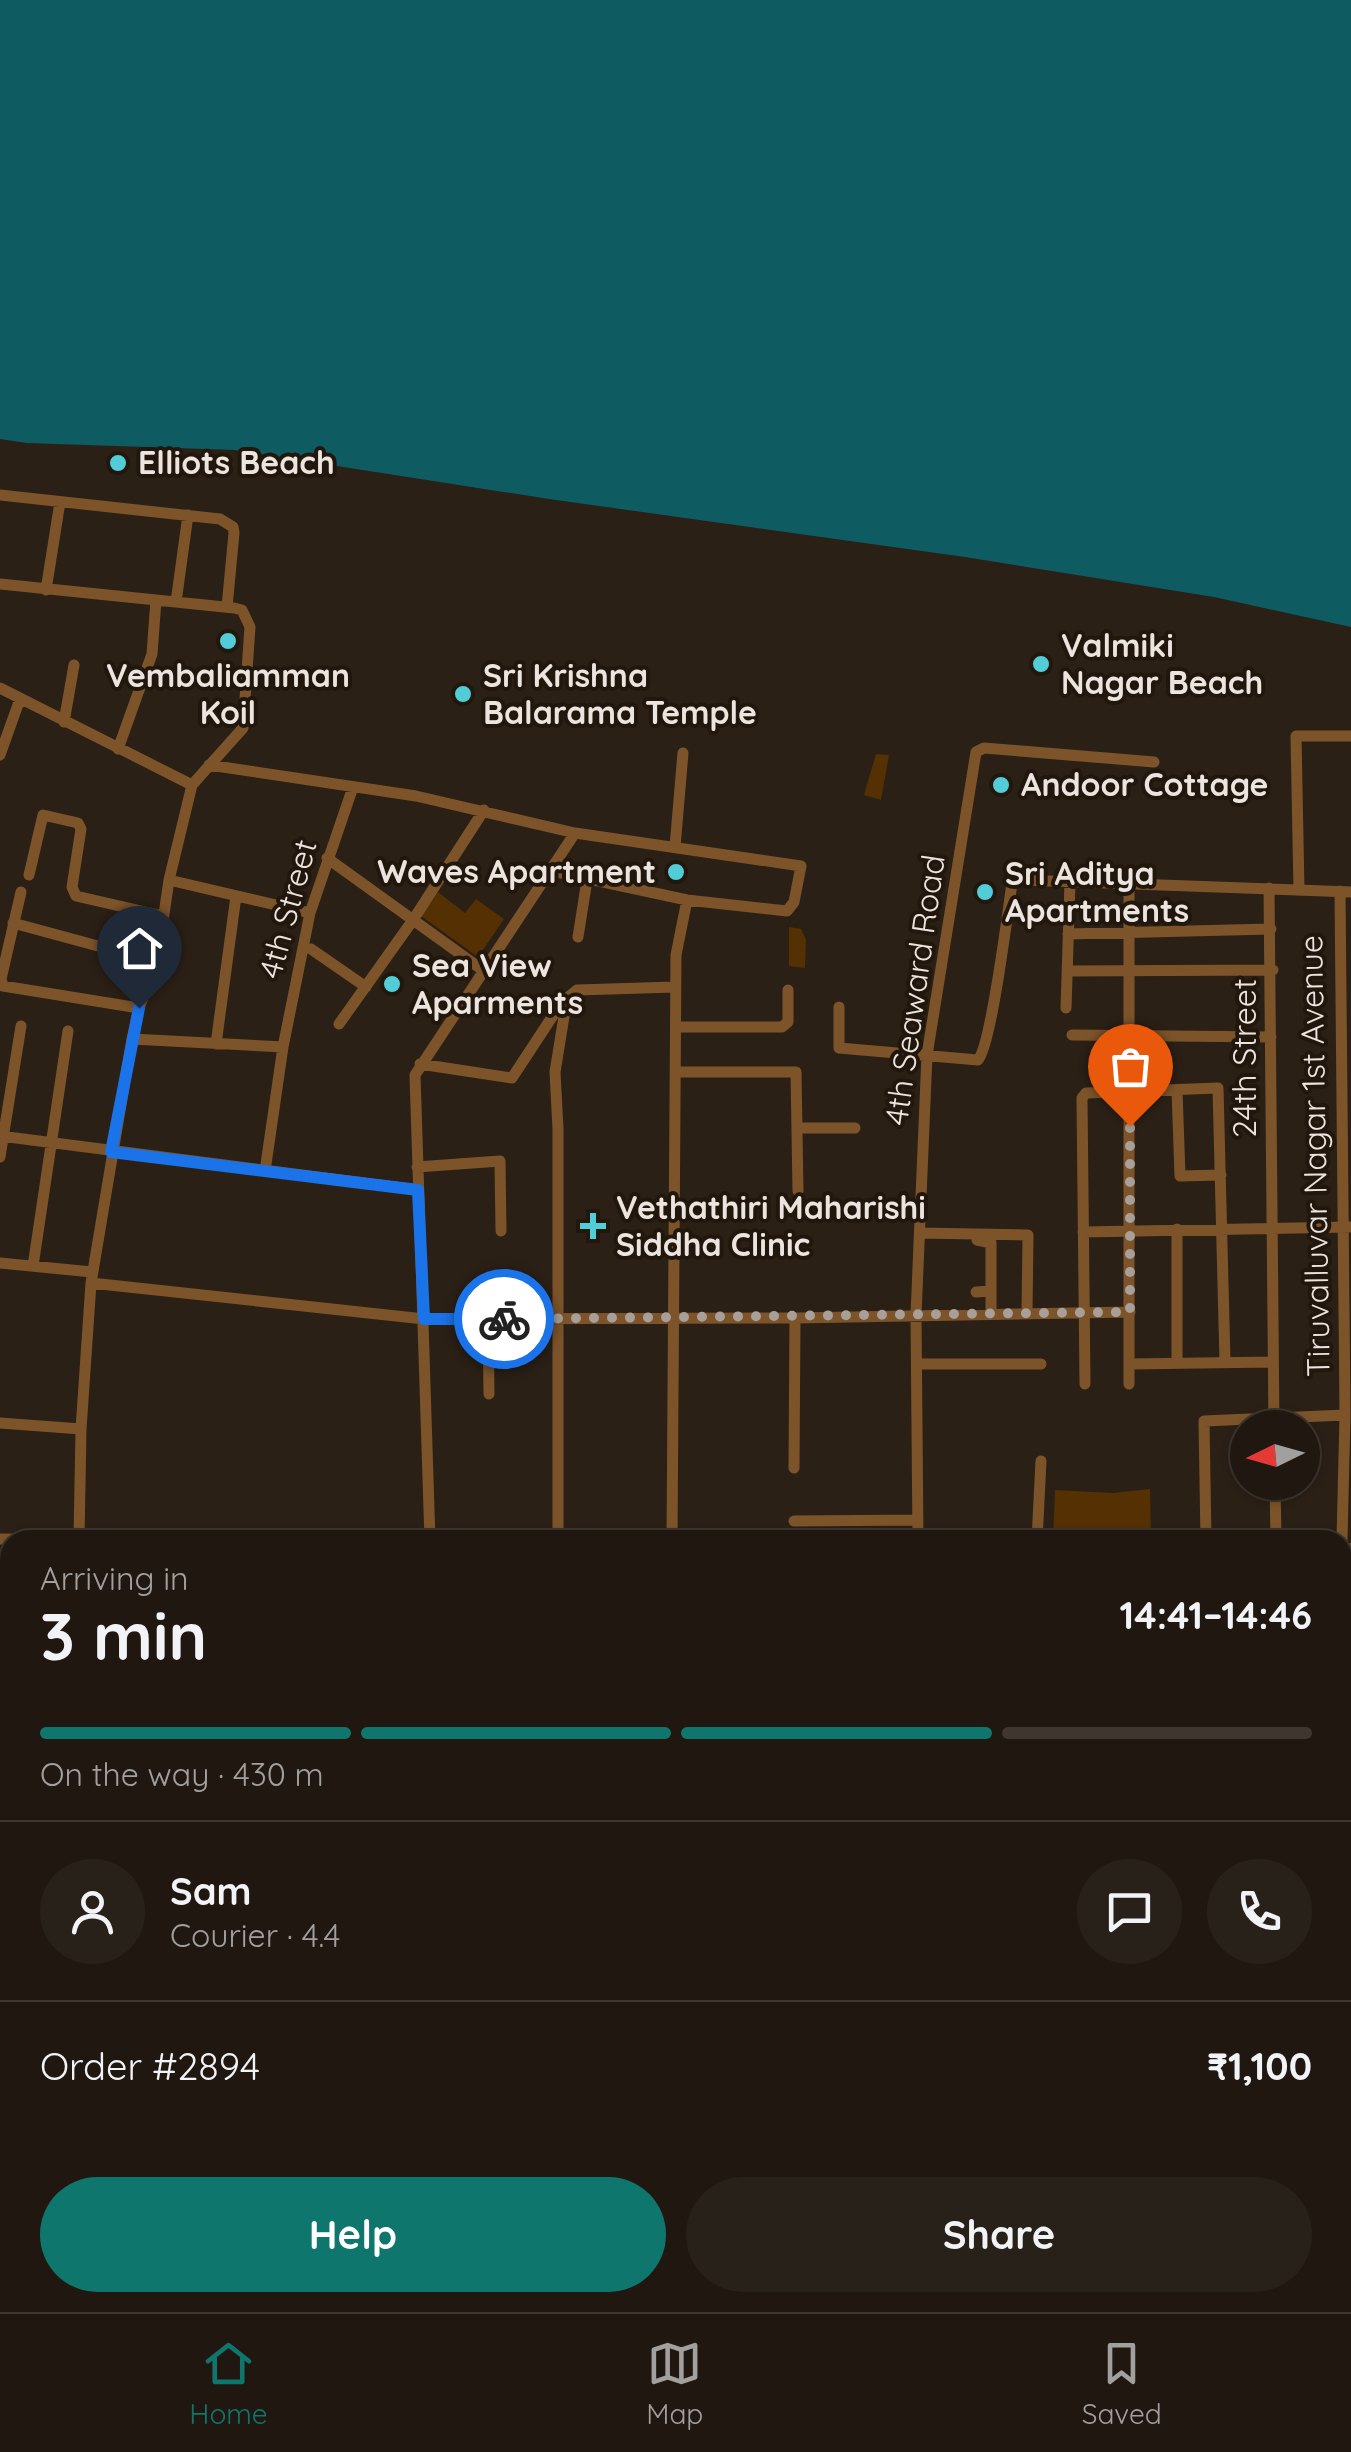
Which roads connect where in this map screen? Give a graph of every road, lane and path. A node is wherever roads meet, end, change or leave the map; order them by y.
1 (0, 495) edge
2 (60, 502) junction
3 (188, 516) junction
4 (0, 584) edge
5 (46, 590) junction
6 (156, 600) junction
7 (176, 602) junction
8 (227, 607) junction
9 (74, 665) dead end
10 (0, 688) edge
11 (20, 698) junction
12 (64, 722) junction
13 (1351, 736) edge
14 (118, 749) junction
15 (683, 753) dead end
16 (0, 755) edge
17 (1154, 762) dead end
18 (208, 765) junction
19 (192, 785) junction
20 (353, 787) junction
21 (484, 810) junction
22 (575, 833) junction
23 (674, 847) junction
24 (327, 858) junction
25 (552, 871) junction
26 (28, 876) dead end
27 (169, 880) junction
28 (587, 880) junction
29 (1070, 882) junction
30 (1129, 886) junction
31 (1270, 888) junction
32 (1299, 890) junction
33 (20, 892) dead end
34 (1346, 892) edge
35 (236, 896) junction
36 (687, 900) junction
37 (310, 912) junction
38 (162, 916) junction
39 (413, 920) junction
40 (13, 923) junction
41 (1271, 930) junction
42 (1129, 933) junction
43 (1068, 934) junction
44 (578, 937) dead end
45 (311, 949) dead end
46 (1346, 956) edge
47 (156, 962) junction
48 (1273, 970) junction
49 (484, 971) junction
50 (1067, 971) junction
51 (1130, 971) junction
52 (366, 987) junction
53 (676, 988) junction
54 (788, 990) dead end
55 (840, 1007) dead end
56 (139, 1008) junction
57 (1066, 1008) dead end
58 (556, 1012) dead end
59 (340, 1024) dead end
60 (21, 1026) dead end
61 (677, 1027) junction
62 (68, 1030) dead end
63 (1072, 1036) dead end
64 (1130, 1036) junction
65 (1271, 1036) junction
66 (132, 1039) junction
67 (216, 1044) junction
68 (283, 1047) junction
69 (927, 1055) junction
70 (1347, 1063) edge
71 (420, 1064) junction
72 (677, 1072) junction
73 (1177, 1090) junction
74 (1130, 1092) junction
75 (798, 1128) junction
76 (855, 1128) dead end
77 (2, 1136) edge
78 (52, 1143) junction
79 (111, 1152) junction
80 (0, 1157) edge
81 (417, 1167) junction
82 (265, 1171) junction
83 (1221, 1175) junction
84 (418, 1190) junction
85 (798, 1191) dead end
86 (1348, 1227) edge
87 (1221, 1228) junction
88 (1274, 1228) junction
89 (1178, 1229) junction
90 (1130, 1231) junction
91 (501, 1232) dead end
92 (1084, 1232) junction
93 (920, 1236) junction
94 (0, 1263) edge
95 (33, 1266) junction
96 (92, 1278) junction
97 (976, 1292) dead end
98 (991, 1292) junction
99 (1084, 1312) junction
100 (1130, 1312) junction
101 (1027, 1313) junction
102 (991, 1314) junction
103 (916, 1316) junction
104 (674, 1318) junction
105 (795, 1318) junction
106 (424, 1319) junction
107 (488, 1319) junction
108 (557, 1319) junction
109 (1225, 1362) junction
110 (1273, 1362) junction
111 (1177, 1363) junction
112 (918, 1364) junction
113 (1042, 1364) dead end
114 (1130, 1364) junction
115 (1086, 1384) dead end
116 (1129, 1384) dead end
117 (489, 1394) dead end
118 (1274, 1410) edge
119 (1345, 1415) junction
120 (1320, 1418) edge
121 (1230, 1422) edge
122 (0, 1424) edge
123 (82, 1429) junction
124 (1041, 1460) dead end
125 (794, 1468) dead end
126 (1275, 1500) edge
127 (918, 1520) junction
128 (794, 1521) dead end
129 (79, 1530) edge
130 (430, 1530) edge
131 (558, 1530) edge
132 (672, 1530) edge
133 (918, 1530) edge
134 (1038, 1530) edge
135 (1206, 1530) edge
136 (1276, 1530) edge
137 (1342, 1530) edge

1 - 2 street
2 - 3 street
2 - 5 street
3 - 7 street
3 - 8 street
4 - 5 street
5 - 6 street
6 - 7 street
6 - 14 street
7 - 8 street
8 - 18 street
9 - 12 street
10 - 11 street
11 - 12 street
11 - 16 street
12 - 14 street
13 - 32 street
14 - 19 street
15 - 23 street
17 - 69 street, 4th Seaward Road
18 - 19 street
18 - 20 street
19 - 27 street
20 - 21 street
20 - 24 street, 4th Street
21 - 22 street
21 - 39 street
22 - 23 street
22 - 25 street
23 - 36 street
24 - 37 street, 4th Street
24 - 39 street
25 - 28 street
25 - 49 street
26 - 38 street
27 - 35 street
27 - 38 street
28 - 36 street
28 - 44 street
29 - 30 street
29 - 43 street
29 - 69 street
30 - 31 street
30 - 42 street
31 - 32 street
31 - 41 street, 24th Street
32 - 34 street
33 - 40 street
34 - 46 street, Tiruvalluvar Nagar 1st Avenue
35 - 37 street
35 - 67 street
36 - 53 street
37 - 68 street, 4th Street
38 - 47 street
39 - 49 street
39 - 52 street
40 - 47 street
40 - 56 street
41 - 42 street
41 - 48 street, 24th Street
42 - 43 street
42 - 51 street
43 - 50 street
45 - 52 street
46 - 70 street, Tiruvalluvar Nagar 1st Avenue
47 - 56 street
48 - 51 street
48 - 65 street, 24th Street
49 - 71 street
50 - 51 street
50 - 57 street
51 - 64 street
52 - 59 street
53 - 61 street
53 - 108 street
54 - 61 street
55 - 69 street
56 - 66 street
58 - 71 street
60 - 77 street
61 - 72 street
62 - 78 street
63 - 64 street
64 - 65 street
64 - 74 street
65 - 88 street, 24th Street
66 - 67 street
66 - 79 street
67 - 68 street
68 - 82 street, 4th Street
69 - 93 street, 4th Seaward Road
70 - 86 street, Tiruvalluvar Nagar 1st Avenue
71 - 81 street
72 - 75 street
72 - 104 street
73 - 74 street
73 - 83 street
73 - 83 street
74 - 90 street
74 - 92 street
75 - 76 street
75 - 85 street
77 - 78 street
77 - 80 street
78 - 79 street
78 - 95 street
79 - 82 street
79 - 96 street
81 - 84 street
81 - 91 street
82 - 84 street
83 - 87 street
84 - 106 street
86 - 88 street
86 - 119 street, Tiruvalluvar Nagar 1st Avenue
87 - 88 street
87 - 89 street
87 - 109 street
88 - 110 street, 24th Street
89 - 90 street
89 - 111 street
90 - 92 street
90 - 100 street
92 - 99 street
93 - 98 street
93 - 101 street
93 - 103 street, 4th Seaward Road
94 - 95 street
95 - 96 street
96 - 106 street
96 - 123 street
97 - 98 street
98 - 102 street
99 - 100 street
99 - 101 street
99 - 115 street
100 - 114 street
101 - 102 street
102 - 103 street
103 - 105 street
103 - 112 street, 4th Seaward Road
104 - 105 street
104 - 108 street
104 - 132 street
105 - 125 street
106 - 107 street
106 - 130 street
107 - 108 street
107 - 117 street
108 - 131 street
109 - 110 street
109 - 111 street
110 - 118 street, 24th Street
111 - 114 street
112 - 113 street
112 - 127 street, 4th Seaward Road
114 - 116 street
119 - 120 street
119 - 137 street, Tiruvalluvar Nagar 1st Avenue
121 - 135 street
122 - 123 street
123 - 129 street
124 - 134 street
126 - 136 street
127 - 128 street
127 - 133 street, 4th Seaward Road

